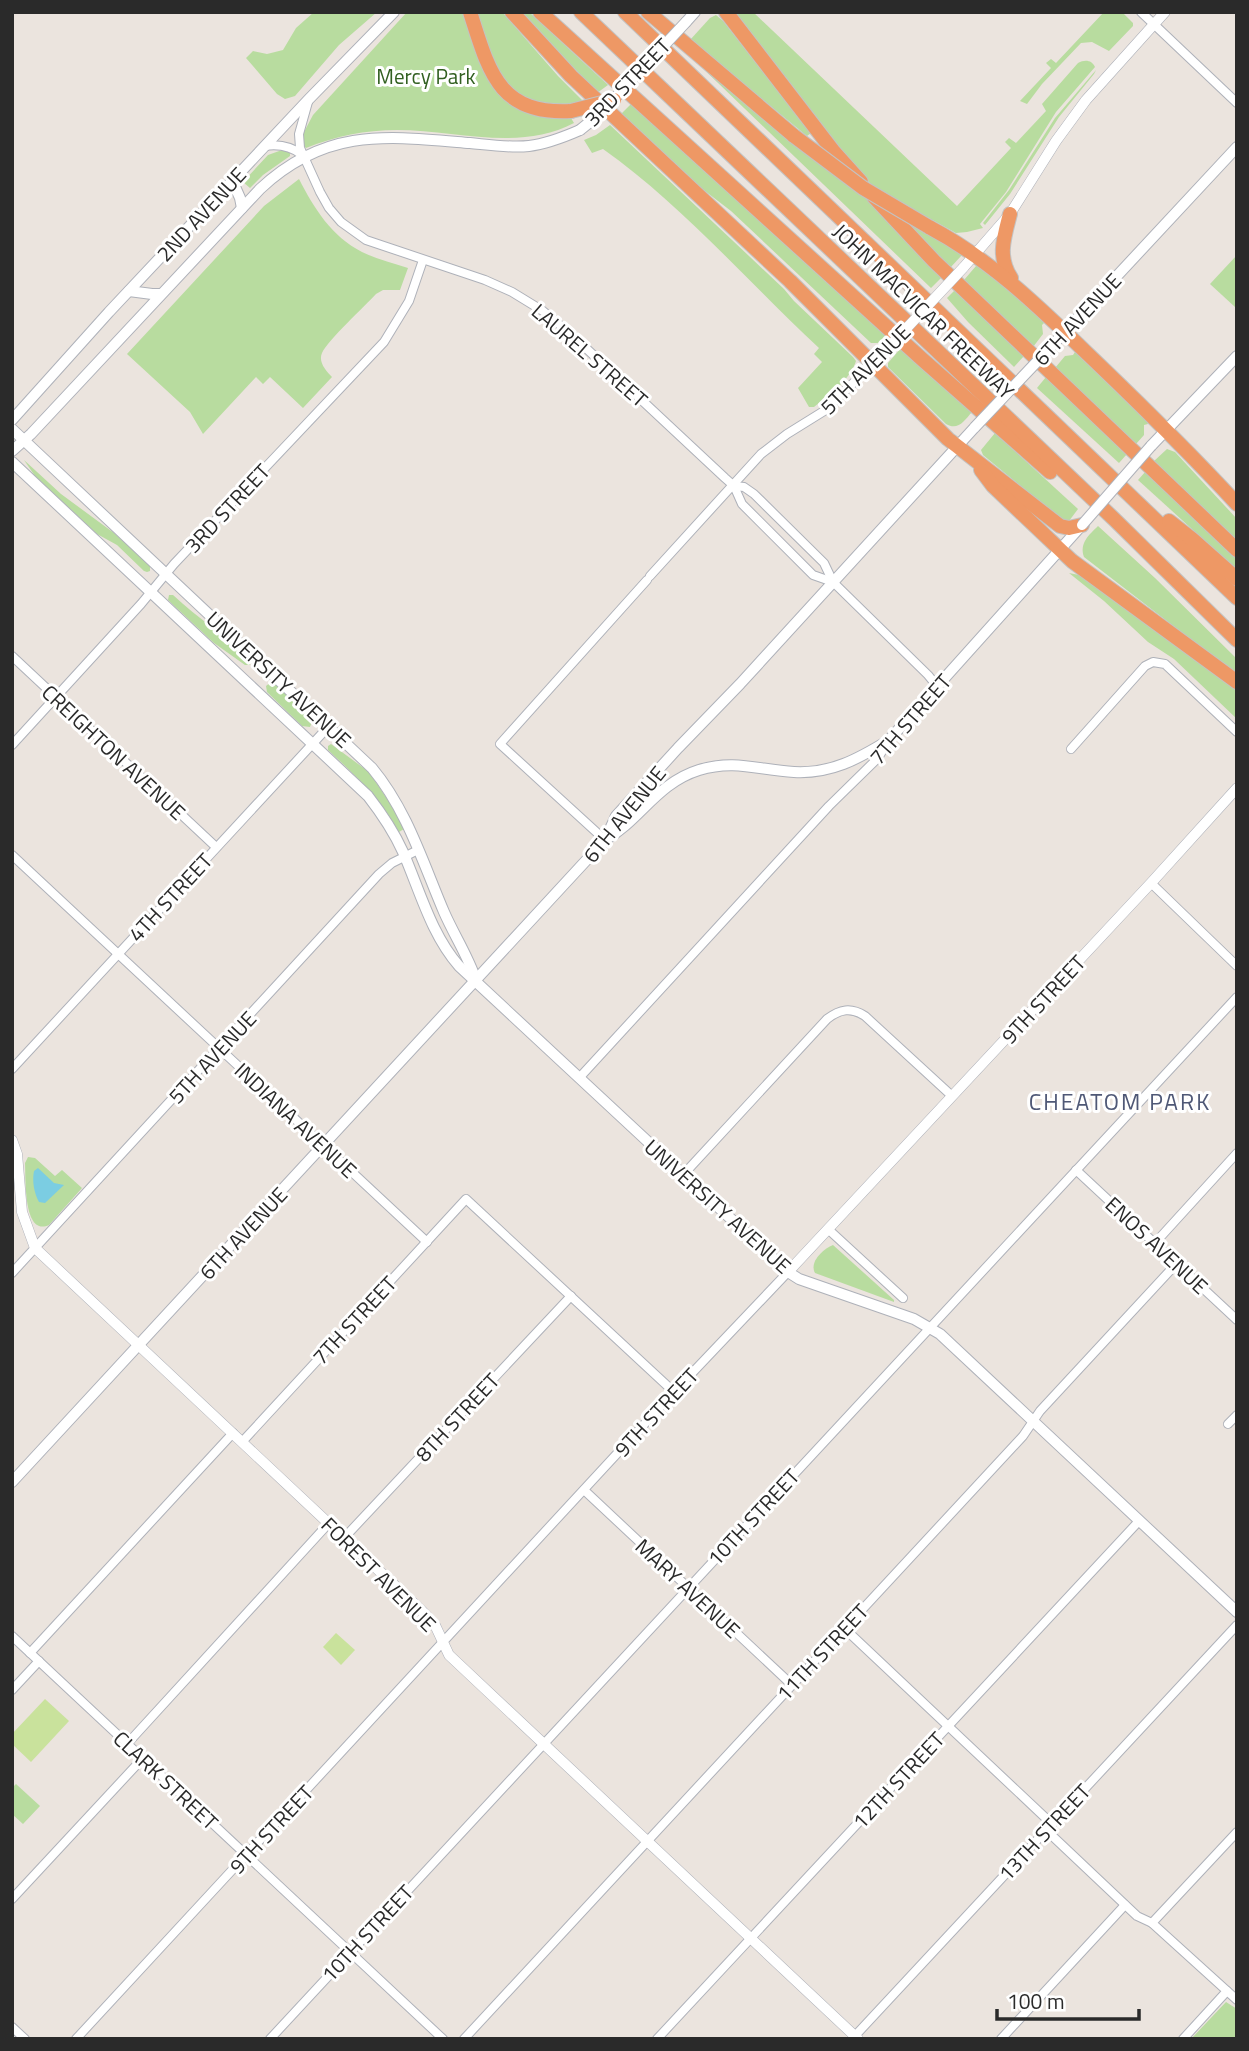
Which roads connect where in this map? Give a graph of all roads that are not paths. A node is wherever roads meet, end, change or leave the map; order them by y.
1 (394, 12) edge
2 (470, 12) edge
3 (512, 12) edge
4 (540, 12) edge
5 (581, 12) edge
6 (625, 12) edge
7 (648, 12) edge
8 (695, 12) edge
9 (726, 12) edge
10 (1141, 12) edge
11 (1166, 12) edge
12 (1154, 25) junction
13 (309, 99) junction
14 (614, 100) junction
15 (1237, 103) edge
16 (265, 146) junction
17 (1237, 147) edge
18 (304, 157) junction
19 (232, 180) junction
20 (242, 208) junction
21 (1010, 214) junction
22 (976, 254) junction
23 (423, 260) junction
24 (1016, 285) junction
25 (129, 290) junction
26 (161, 293) junction
27 (1065, 332) junction
28 (1237, 356) edge
29 (873, 364) junction
30 (12, 420) edge
31 (12, 429) edge
32 (1167, 431) junction
33 (24, 440) junction
34 (958, 446) junction
35 (12, 451) edge
36 (972, 457) junction
37 (12, 462) edge
38 (734, 486) junction
39 (1137, 500) junction
40 (1237, 504) edge
41 (1082, 525) junction
42 (1059, 550) junction
43 (1237, 550) edge
44 (1166, 570) junction
45 (165, 573) junction
46 (1237, 579) edge
47 (833, 582) junction
48 (151, 592) junction
49 (1237, 598) edge
50 (1237, 640) edge
51 (12, 656) edge
52 (1237, 682) edge
53 (937, 686) junction
54 (56, 697) junction
55 (329, 726) junction
56 (1237, 732) edge
57 (888, 740) junction
58 (313, 742) junction
59 (12, 745) edge
60 (1071, 749) dead end
61 (1237, 788) edge
62 (605, 840) junction
63 (216, 847) junction
64 (418, 850) junction
65 (12, 855) edge
66 (405, 856) junction
67 (1151, 883) junction
68 (118, 954) junction
69 (1237, 966) edge
70 (476, 980) junction
71 (1237, 997) edge
72 (219, 1048) junction
73 (12, 1069) edge
74 (580, 1077) junction
75 (952, 1096) junction
76 (12, 1140) edge
77 (324, 1145) junction
78 (1237, 1153) edge
79 (1076, 1170) junction
80 (683, 1175) junction
81 (829, 1230) junction
82 (427, 1242) junction
83 (1155, 1243) junction
84 (35, 1248) junction
85 (1177, 1263) junction
86 (788, 1272) junction
87 (12, 1273) edge
88 (571, 1296) junction
89 (903, 1298) dead end
90 (1237, 1320) edge
91 (930, 1327) junction
92 (139, 1345) junction
93 (674, 1392) junction
94 (1237, 1415) edge
95 (1034, 1422) junction
96 (1228, 1424) dead end
97 (233, 1433) junction
98 (242, 1442) junction
99 (12, 1482) edge
100 (583, 1490) junction
101 (1139, 1521) junction
102 (329, 1523) junction
103 (344, 1538) junction
104 (688, 1588) junction
105 (1237, 1612) edge
106 (1237, 1625) edge
107 (844, 1628) junction
108 (12, 1636) edge
109 (443, 1642) junction
110 (30, 1653) junction
111 (39, 1661) junction
112 (792, 1685) junction
113 (12, 1690) edge
114 (948, 1726) junction
115 (127, 1744) junction
116 (543, 1744) junction
117 (143, 1758) junction
118 (1049, 1827) junction
119 (1237, 1832) edge
120 (647, 1841) junction
121 (246, 1855) junction
122 (12, 1899) edge
123 (1125, 1905) junction
124 (1152, 1923) junction
125 (751, 1938) junction
126 (350, 1952) junction
127 (1227, 1991) junction
128 (1237, 2000) edge
129 (12, 2027) edge
130 (855, 2038) edge
131 (25, 2039) edge
132 (76, 2039) edge
133 (270, 2039) edge
134 (443, 2039) edge
135 (464, 2039) edge
136 (657, 2039) edge
137 (1001, 2039) edge
138 (1183, 2039) edge

1 - 13 main road, 2ND AVENUE
2 - 14 highway, bridge
3 - 29 highway
4 - 44 highway
5 - 44 highway, JOHN MACVICAR FREEWAY
6 - 39 highway, JOHN MACVICAR FREEWAY
7 - 22 highway, bridge
8 - 14 main road, 3RD STREET, bridge
9 - 43 highway
10 - 12 street
11 - 12 street, 5TH AVENUE
12 - 15 street
12 - 21 street, 5TH AVENUE
13 - 16 main road, 2ND AVENUE
13 - 18 street, LAUREL STREET
14 - 18 main road, 3RD STREET, bridge
16 - 18 street
16 - 19 main road, 2ND AVENUE
17 - 27 main road, 6TH AVENUE
18 - 20 main road, 2ND AVENUE
18 - 23 street, LAUREL STREET
19 - 20 main road
19 - 25 main road, 2ND AVENUE
20 - 26 main road, 2ND AVENUE
21 - 22 street, 5TH AVENUE
21 - 24 highway
22 - 24 highway
22 - 29 street, 5TH AVENUE, bridge
23 - 38 street, LAUREL STREET
23 - 45 street, 3RD STREET
24 - 27 highway
25 - 26 main road
25 - 30 main road, 2ND AVENUE
26 - 33 main road, 2ND AVENUE
27 - 32 highway
27 - 34 main road, 6TH AVENUE, bridge
28 - 32 main road, 7TH STREET
29 - 34 highway
29 - 38 street, 5TH AVENUE
31 - 33 main road, UNIVERSITY AVENUE
32 - 40 highway
32 - 41 main road, 7TH STREET, bridge
33 - 35 main road, 2ND AVENUE
33 - 45 main road, UNIVERSITY AVENUE
34 - 36 highway
34 - 47 main road, 6TH AVENUE
36 - 41 highway
36 - 42 highway
37 - 48 main road, UNIVERSITY AVENUE
38 - 47 street, LAUREL STREET
38 - 47 street, LAUREL STREET
38 - 62 street, 5TH AVENUE
39 - 46 highway
39 - 49 highway, JOHN MACVICAR FREEWAY
41 - 42 main road, 7TH STREET
42 - 52 highway
42 - 53 main road, 7TH STREET
44 - 50 highway, JOHN MACVICAR FREEWAY
45 - 48 street, 3RD STREET
45 - 55 main road, UNIVERSITY AVENUE
47 - 53 street, LAUREL STREET
47 - 62 main road, 6TH AVENUE
48 - 54 street, 3RD STREET
48 - 58 main road, UNIVERSITY AVENUE
51 - 54 street, CREIGHTON AVENUE
53 - 57 main road, 7TH STREET
54 - 59 street, 3RD STREET
54 - 63 street, CREIGHTON AVENUE
55 - 58 street, 4TH STREET
55 - 64 main road, UNIVERSITY AVENUE
56 - 60 street
57 - 62 main road
57 - 74 street, 7TH STREET
58 - 63 street, 4TH STREET
58 - 66 main road, UNIVERSITY AVENUE
61 - 67 street, 9TH STREET
62 - 70 main road, 6TH AVENUE
63 - 68 street, 4TH STREET
64 - 66 street, 5TH AVENUE
64 - 70 main road, UNIVERSITY AVENUE
65 - 68 street, INDIANA AVENUE
66 - 70 main road, UNIVERSITY AVENUE
66 - 72 street, 5TH AVENUE
67 - 69 street
67 - 75 street, 9TH STREET
68 - 72 street, INDIANA AVENUE
68 - 73 street, 4TH STREET
70 - 74 main road, UNIVERSITY AVENUE
70 - 77 main road, 6TH AVENUE
71 - 79 street, 10TH STREET
72 - 77 street, INDIANA AVENUE
72 - 84 street, 5TH AVENUE
74 - 80 main road, UNIVERSITY AVENUE
75 - 80 street
75 - 81 street, 9TH STREET
76 - 84 street, FOREST AVENUE
77 - 82 street, INDIANA AVENUE
77 - 92 main road, 6TH AVENUE
78 - 83 street
79 - 83 street, ENOS AVENUE
79 - 91 street, 10TH STREET
80 - 86 main road, UNIVERSITY AVENUE
81 - 86 street, 9TH STREET
81 - 89 street
82 - 88 street, 7TH STREET
82 - 98 street, 7TH STREET
83 - 85 street, ENOS AVENUE
84 - 87 street, 5TH AVENUE
84 - 92 street, FOREST AVENUE
85 - 90 street, ENOS AVENUE
85 - 95 street, 11TH STREET
86 - 91 main road, UNIVERSITY AVENUE
86 - 93 street, 9TH STREET
88 - 93 street
88 - 103 street, 8TH STREET
91 - 95 main road, UNIVERSITY AVENUE
91 - 104 street, 10TH STREET
92 - 97 street, FOREST AVENUE
92 - 99 main road, 6TH AVENUE
93 - 100 street, 9TH STREET
94 - 96 street
95 - 101 main road, UNIVERSITY AVENUE
95 - 107 street, 11TH STREET
97 - 98 street, FOREST AVENUE
97 - 110 street
98 - 102 street, FOREST AVENUE
100 - 104 street, MARY AVENUE
100 - 109 street, 9TH STREET
101 - 105 main road, UNIVERSITY AVENUE
101 - 114 street, 12TH STREET
102 - 103 street, FOREST AVENUE
102 - 115 street
103 - 109 street, FOREST AVENUE
104 - 112 street, MARY AVENUE
104 - 116 street, 10TH STREET
106 - 118 street, 13TH STREET
107 - 112 street, 11TH STREET
107 - 114 street
108 - 110 street, CLARK STREET
109 - 116 street, FOREST AVENUE
109 - 121 street, 9TH STREET
110 - 111 street, CLARK STREET
111 - 113 street
111 - 115 street, CLARK STREET
112 - 120 street, 11TH STREET
114 - 118 street
114 - 125 street, 12TH STREET
115 - 117 street, CLARK STREET
116 - 120 street, FOREST AVENUE
116 - 126 street, 10TH STREET
117 - 121 street, CLARK STREET
117 - 122 street
118 - 123 street
118 - 130 street, 13TH STREET
119 - 124 street
120 - 125 street, FOREST AVENUE
120 - 135 street, 11TH STREET
121 - 126 street, CLARK STREET
121 - 132 street, 9TH STREET
123 - 124 street
123 - 137 street
124 - 127 street
125 - 130 street, FOREST AVENUE
125 - 136 street, 12TH STREET
126 - 133 street, 10TH STREET
126 - 134 street, CLARK STREET
127 - 128 street
127 - 138 street
129 - 131 street

